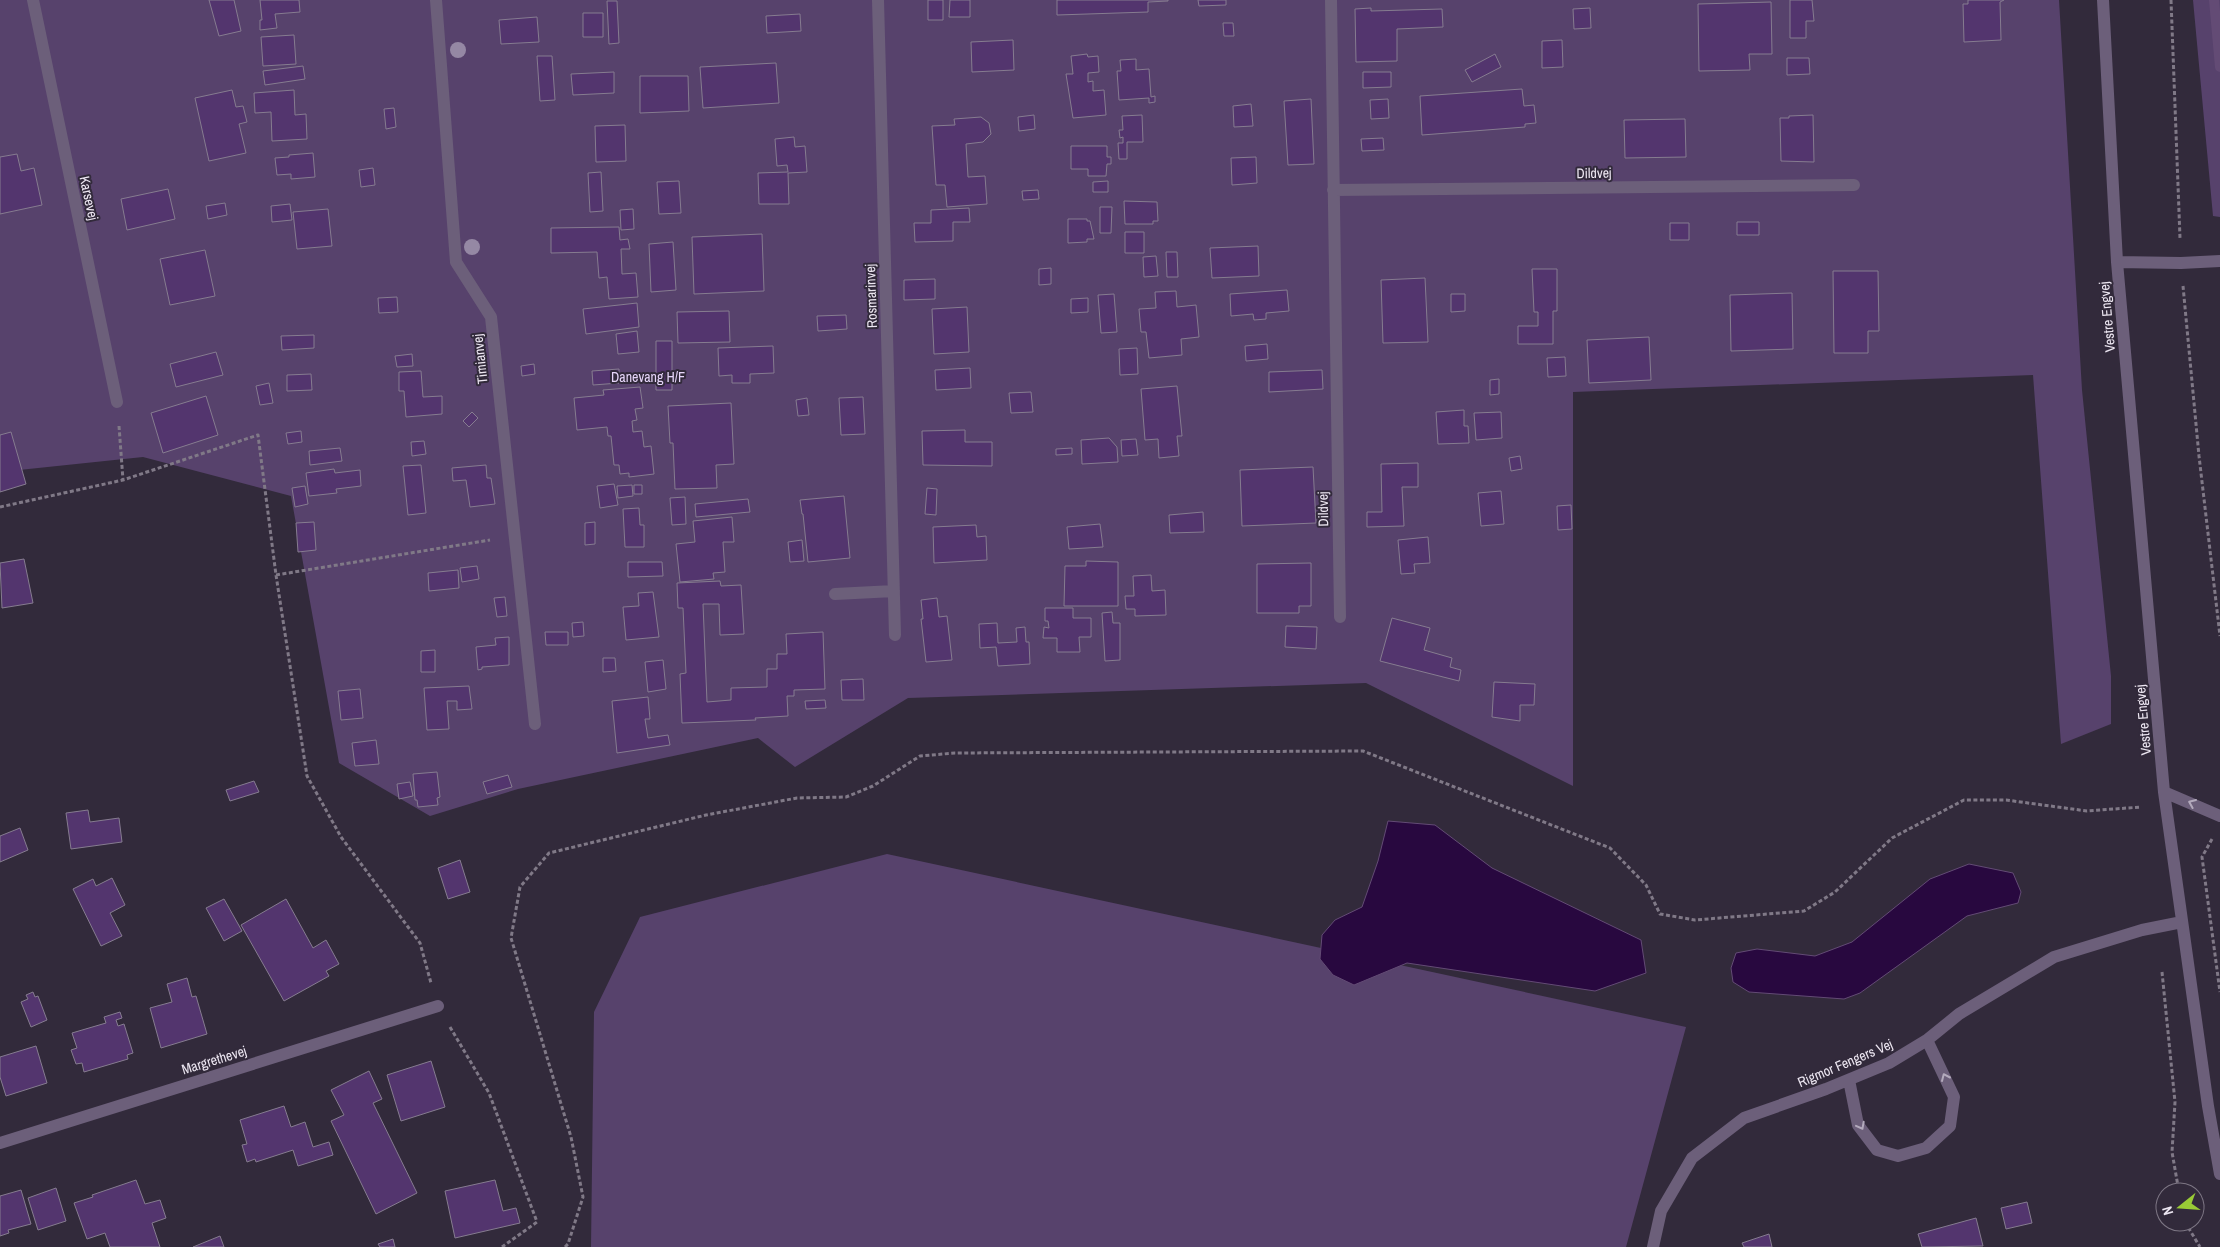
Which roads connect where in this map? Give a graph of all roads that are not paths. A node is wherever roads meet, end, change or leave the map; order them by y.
1 (33, 0) edge
2 (436, 0) edge
3 (878, 0) edge
4 (1330, 0) edge
5 (2103, 0) edge
6 (1854, 185) dead end
7 (1334, 190) junction
8 (2220, 261) edge
9 (2117, 262) junction
10 (117, 402) road end
11 (894, 591) junction
12 (835, 594) dead end
13 (1340, 617) dead end
14 (895, 635) dead end
15 (535, 724) dead end
16 (2164, 792) junction
17 (2220, 816) edge
18 (2182, 922) junction
19 (438, 1006) road end
20 (1927, 1040) junction
21 (1849, 1080) junction
22 (2214, 1105) edge
23 (0, 1144) edge
24 (2220, 1174) edge
25 (1653, 1247) edge

1 - 10 street, Karsevej
2 - 15 street, Timianvej
3 - 11 street, Rosmarinvej
4 - 7 street, Dildvej
5 - 9 street, Vestre Engvej
6 - 7 street, Dildvej
7 - 13 street, Dildvej
8 - 9 street, Vestre Engvej
9 - 16 street, Vestre Engvej
11 - 12 street
11 - 14 street, Rosmarinvej
17 -> 16 street
16 - 18 street, Vestre Engvej
18 - 20 street, Rigmor Fengers Vej
18 - 22 street, Vestre Engvej
19 - 23 street, Margrethevej
20 - 21 street, Rigmor Fengers Vej
21 -> 20 street
21 - 25 street, Rigmor Fengers Vej
22 - 24 street, Vestre Engvej

